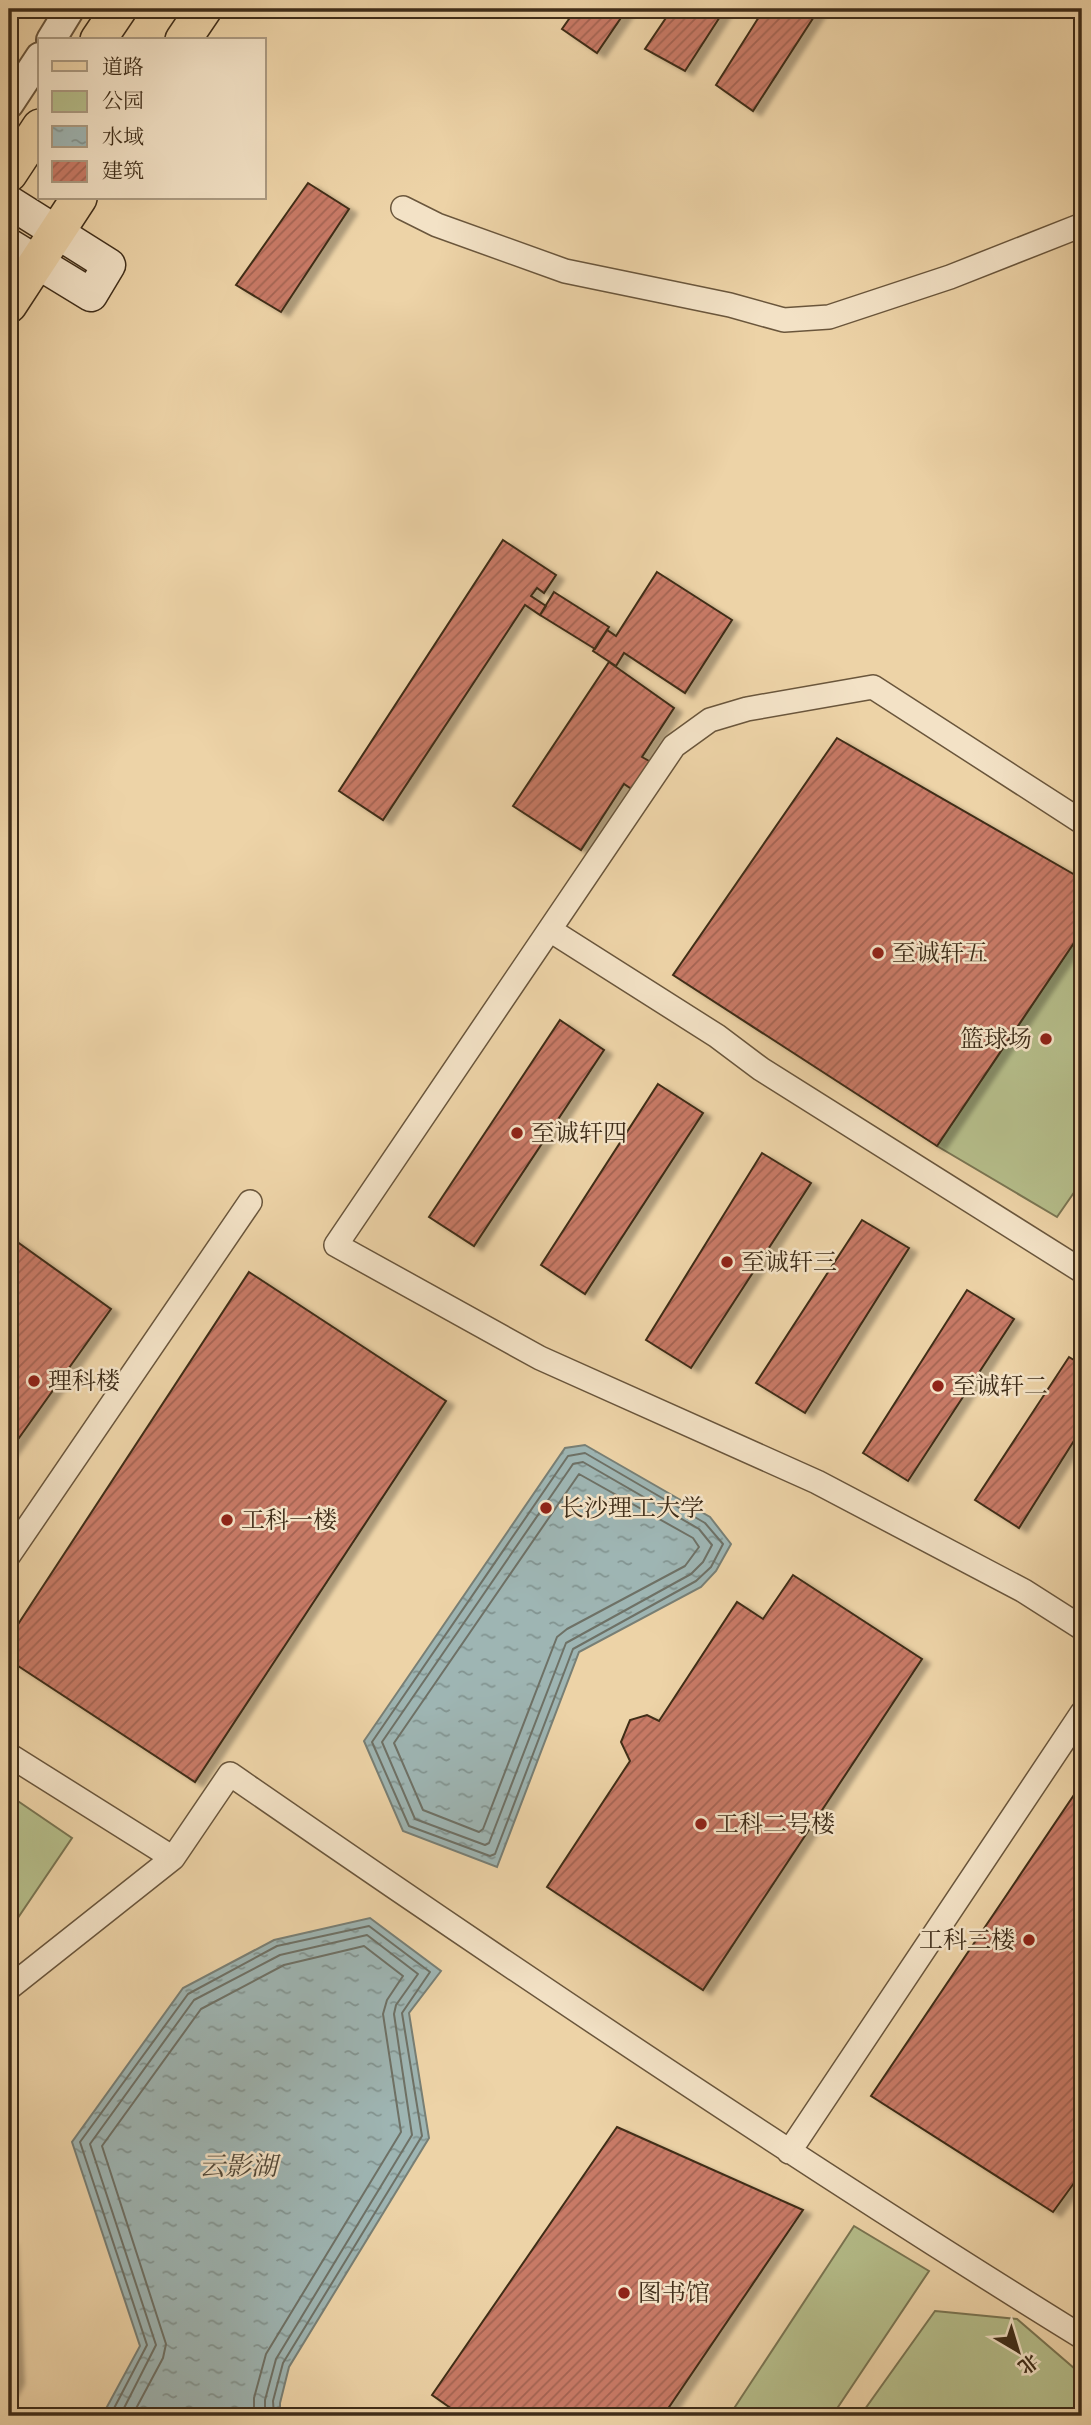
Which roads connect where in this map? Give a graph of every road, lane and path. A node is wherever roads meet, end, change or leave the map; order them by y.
1 (70, 9) edge
2 (119, 9) edge
3 (204, 9) edge
4 (52, 38) edge
5 (99, 38) edge
6 (184, 38) edge
7 (38, 60) edge
8 (9, 104) edge
9 (38, 130) edge
10 (9, 174) edge
11 (78, 200) edge
12 (9, 202) edge
13 (402, 208) dead end
14 (1082, 225) edge
15 (57, 231) junction
16 (23, 253) edge
17 (9, 305) edge
18 (1082, 822) edge
19 (550, 930) junction
20 (250, 1202) dead end
21 (1082, 1271) edge
22 (9, 1555) edge
23 (1082, 1628) edge
24 (1082, 1713) edge
25 (9, 1755) edge
26 (173, 1858) junction
27 (9, 1988) edge
28 (789, 2152) junction
29 (1082, 2337) edge

1 - 4 street
2 - 5 main road
3 - 6 main road
7 - 8 street
9 - 10 main road
11 - 15 main road
12 - 15 main road
13 - 14 street
15 - 16 main road
15 - 16 main road
16 - 17 main road
18 - 19 street
19 - 21 street
19 - 23 street
20 - 22 street
24 - 28 street
25 - 26 street
26 - 27 street
26 - 28 street
28 - 29 street

